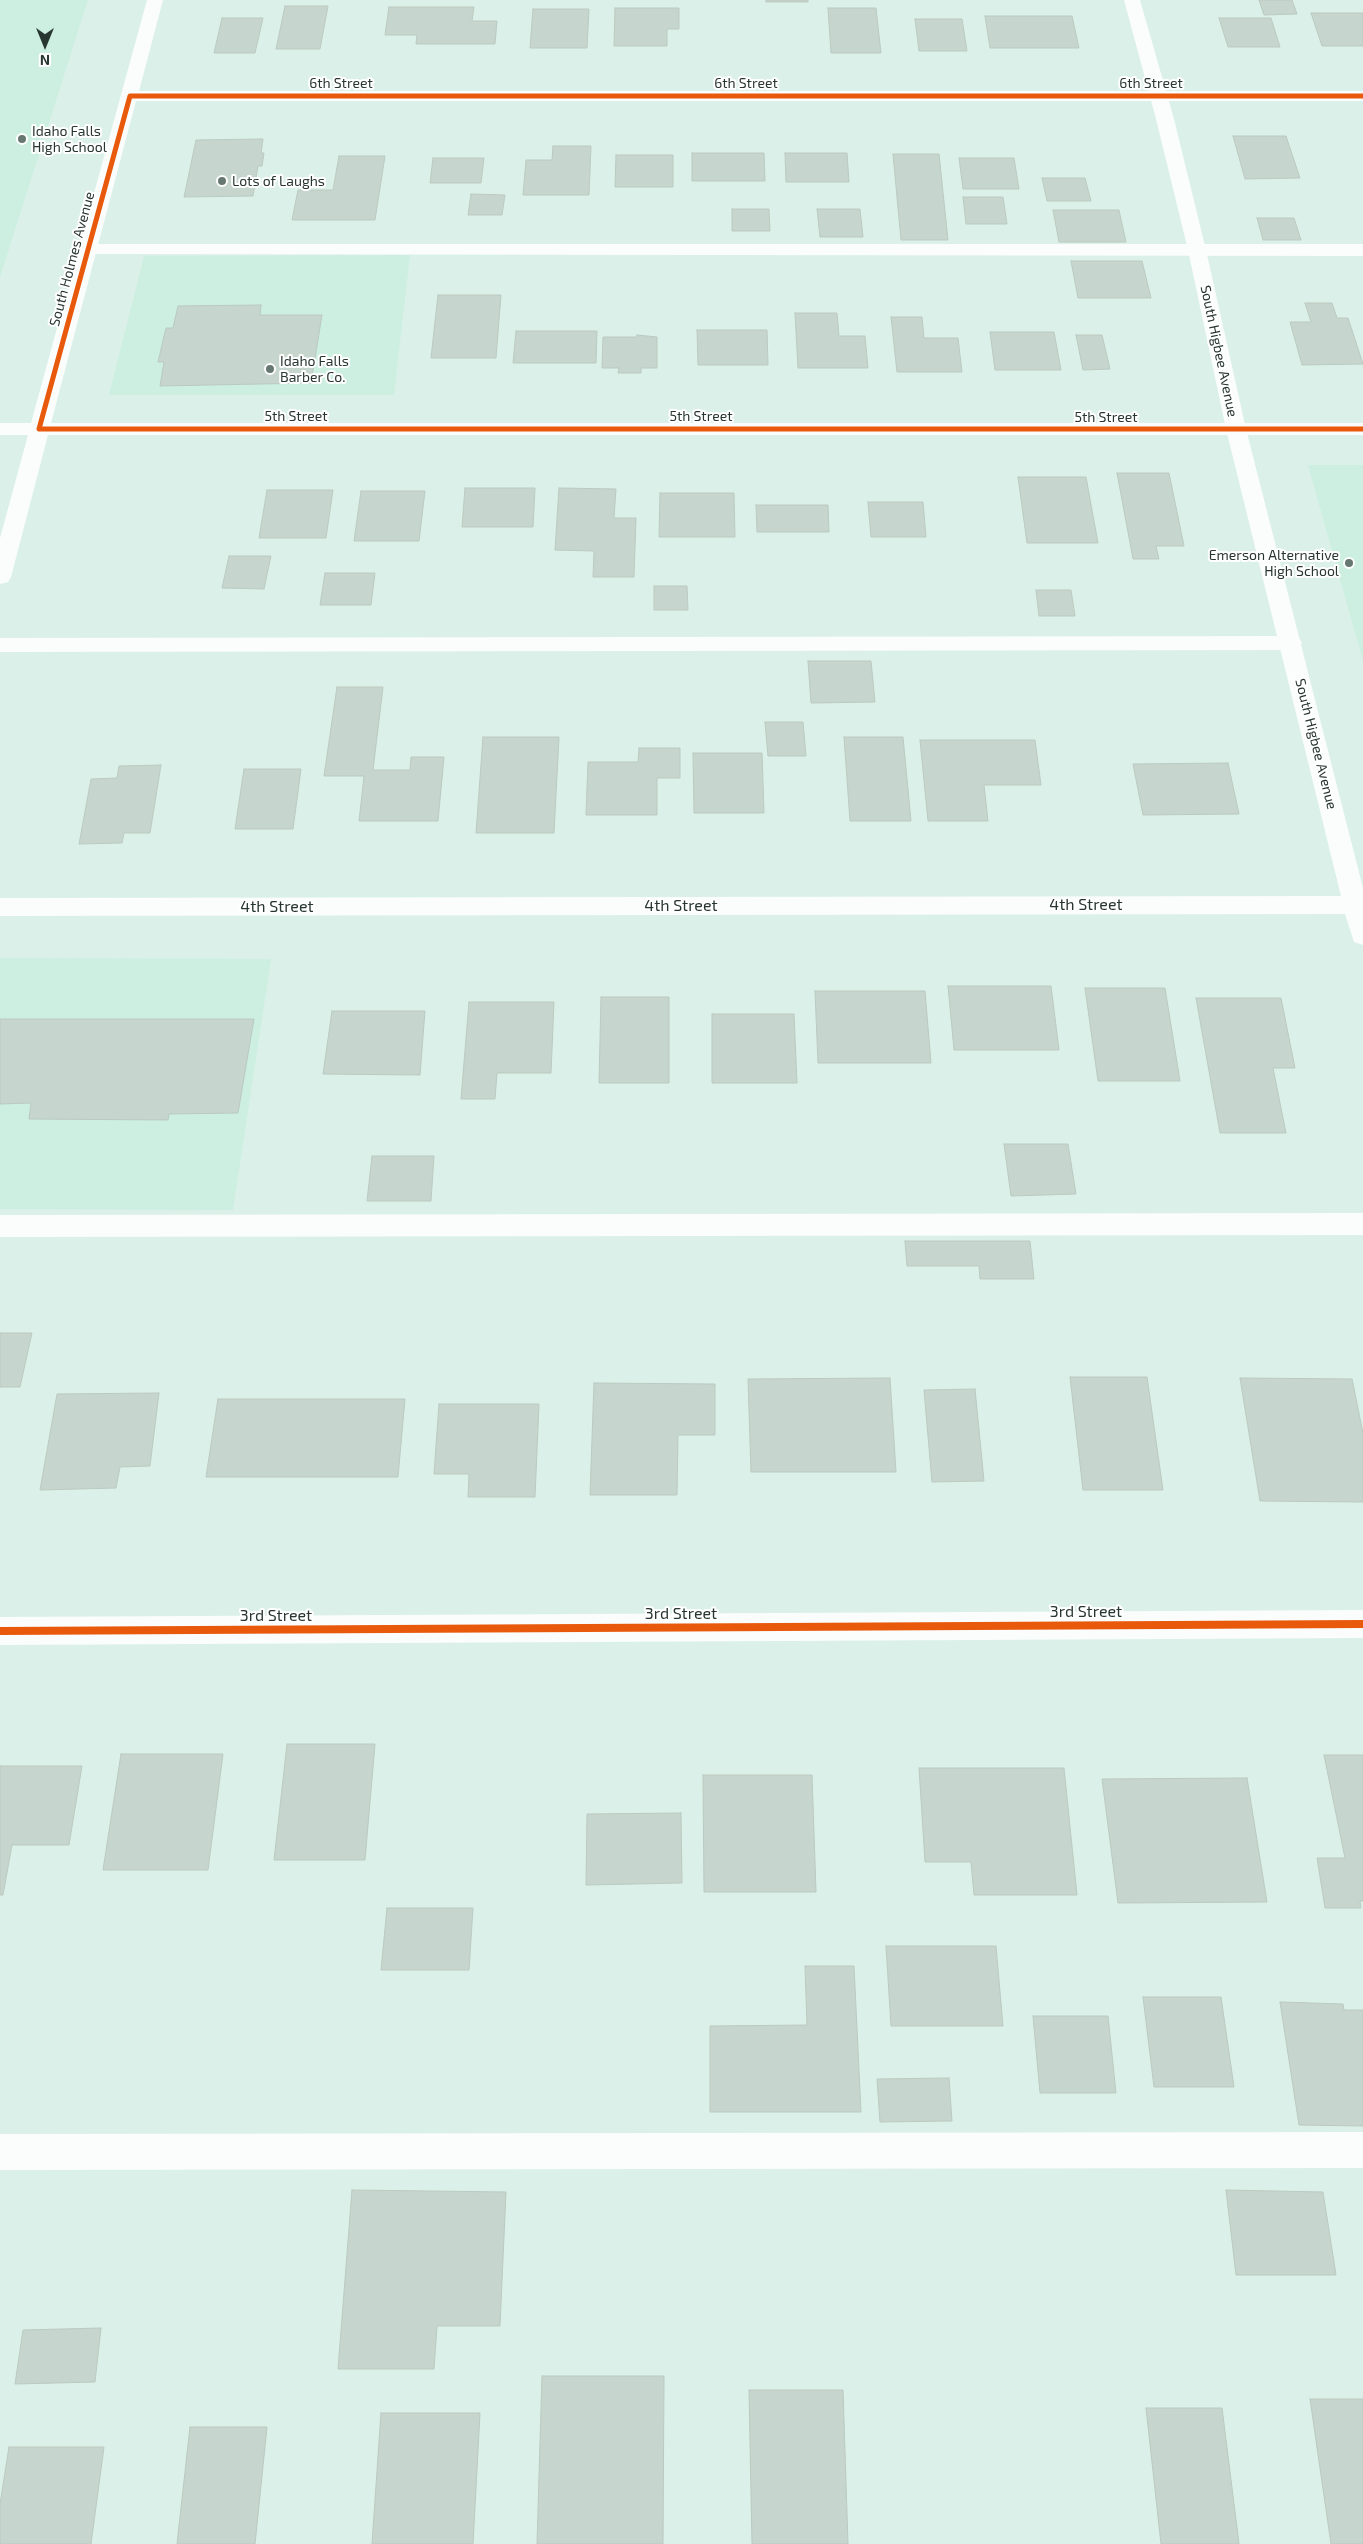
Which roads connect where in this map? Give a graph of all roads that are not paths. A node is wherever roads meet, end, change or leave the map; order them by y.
1 (155, 0) edge
2 (1132, 0) edge
3 (130, 96) junction
4 (1159, 96) junction
5 (1363, 96) edge
6 (88, 250) junction
7 (1197, 250) junction
8 (1363, 250) edge
9 (39, 428) junction
10 (0, 429) edge
11 (1236, 429) junction
12 (1363, 430) edge
13 (0, 577) edge
14 (1292, 643) junction
15 (0, 645) edge
16 (1359, 905) edge
17 (0, 907) edge
18 (1363, 936) edge
19 (1363, 1224) edge
20 (0, 1226) edge
21 (1363, 1624) edge
22 (0, 1631) edge
23 (1363, 2150) edge
24 (0, 2152) edge

1 - 3 street, South Holmes Avenue
2 - 4 street, South Higbee Avenue
3 - 4 street, 6th Street
3 - 6 street, South Holmes Avenue
4 - 5 street, 6th Street
4 - 7 street, South Higbee Avenue
6 - 7 street
6 - 9 street, South Holmes Avenue
7 - 8 street
7 - 11 street, South Higbee Avenue
9 - 10 street, 5th Street
9 - 11 street, 5th Street
9 - 13 street, South Holmes Avenue
11 - 12 street, 5th Street
11 - 14 street, South Higbee Avenue
14 - 15 street
14 - 16 street, South Higbee Avenue
16 - 17 street, 4th Street
16 - 18 street, South Higbee Avenue
19 - 20 street
21 - 22 street, 3rd Street
23 - 24 street

